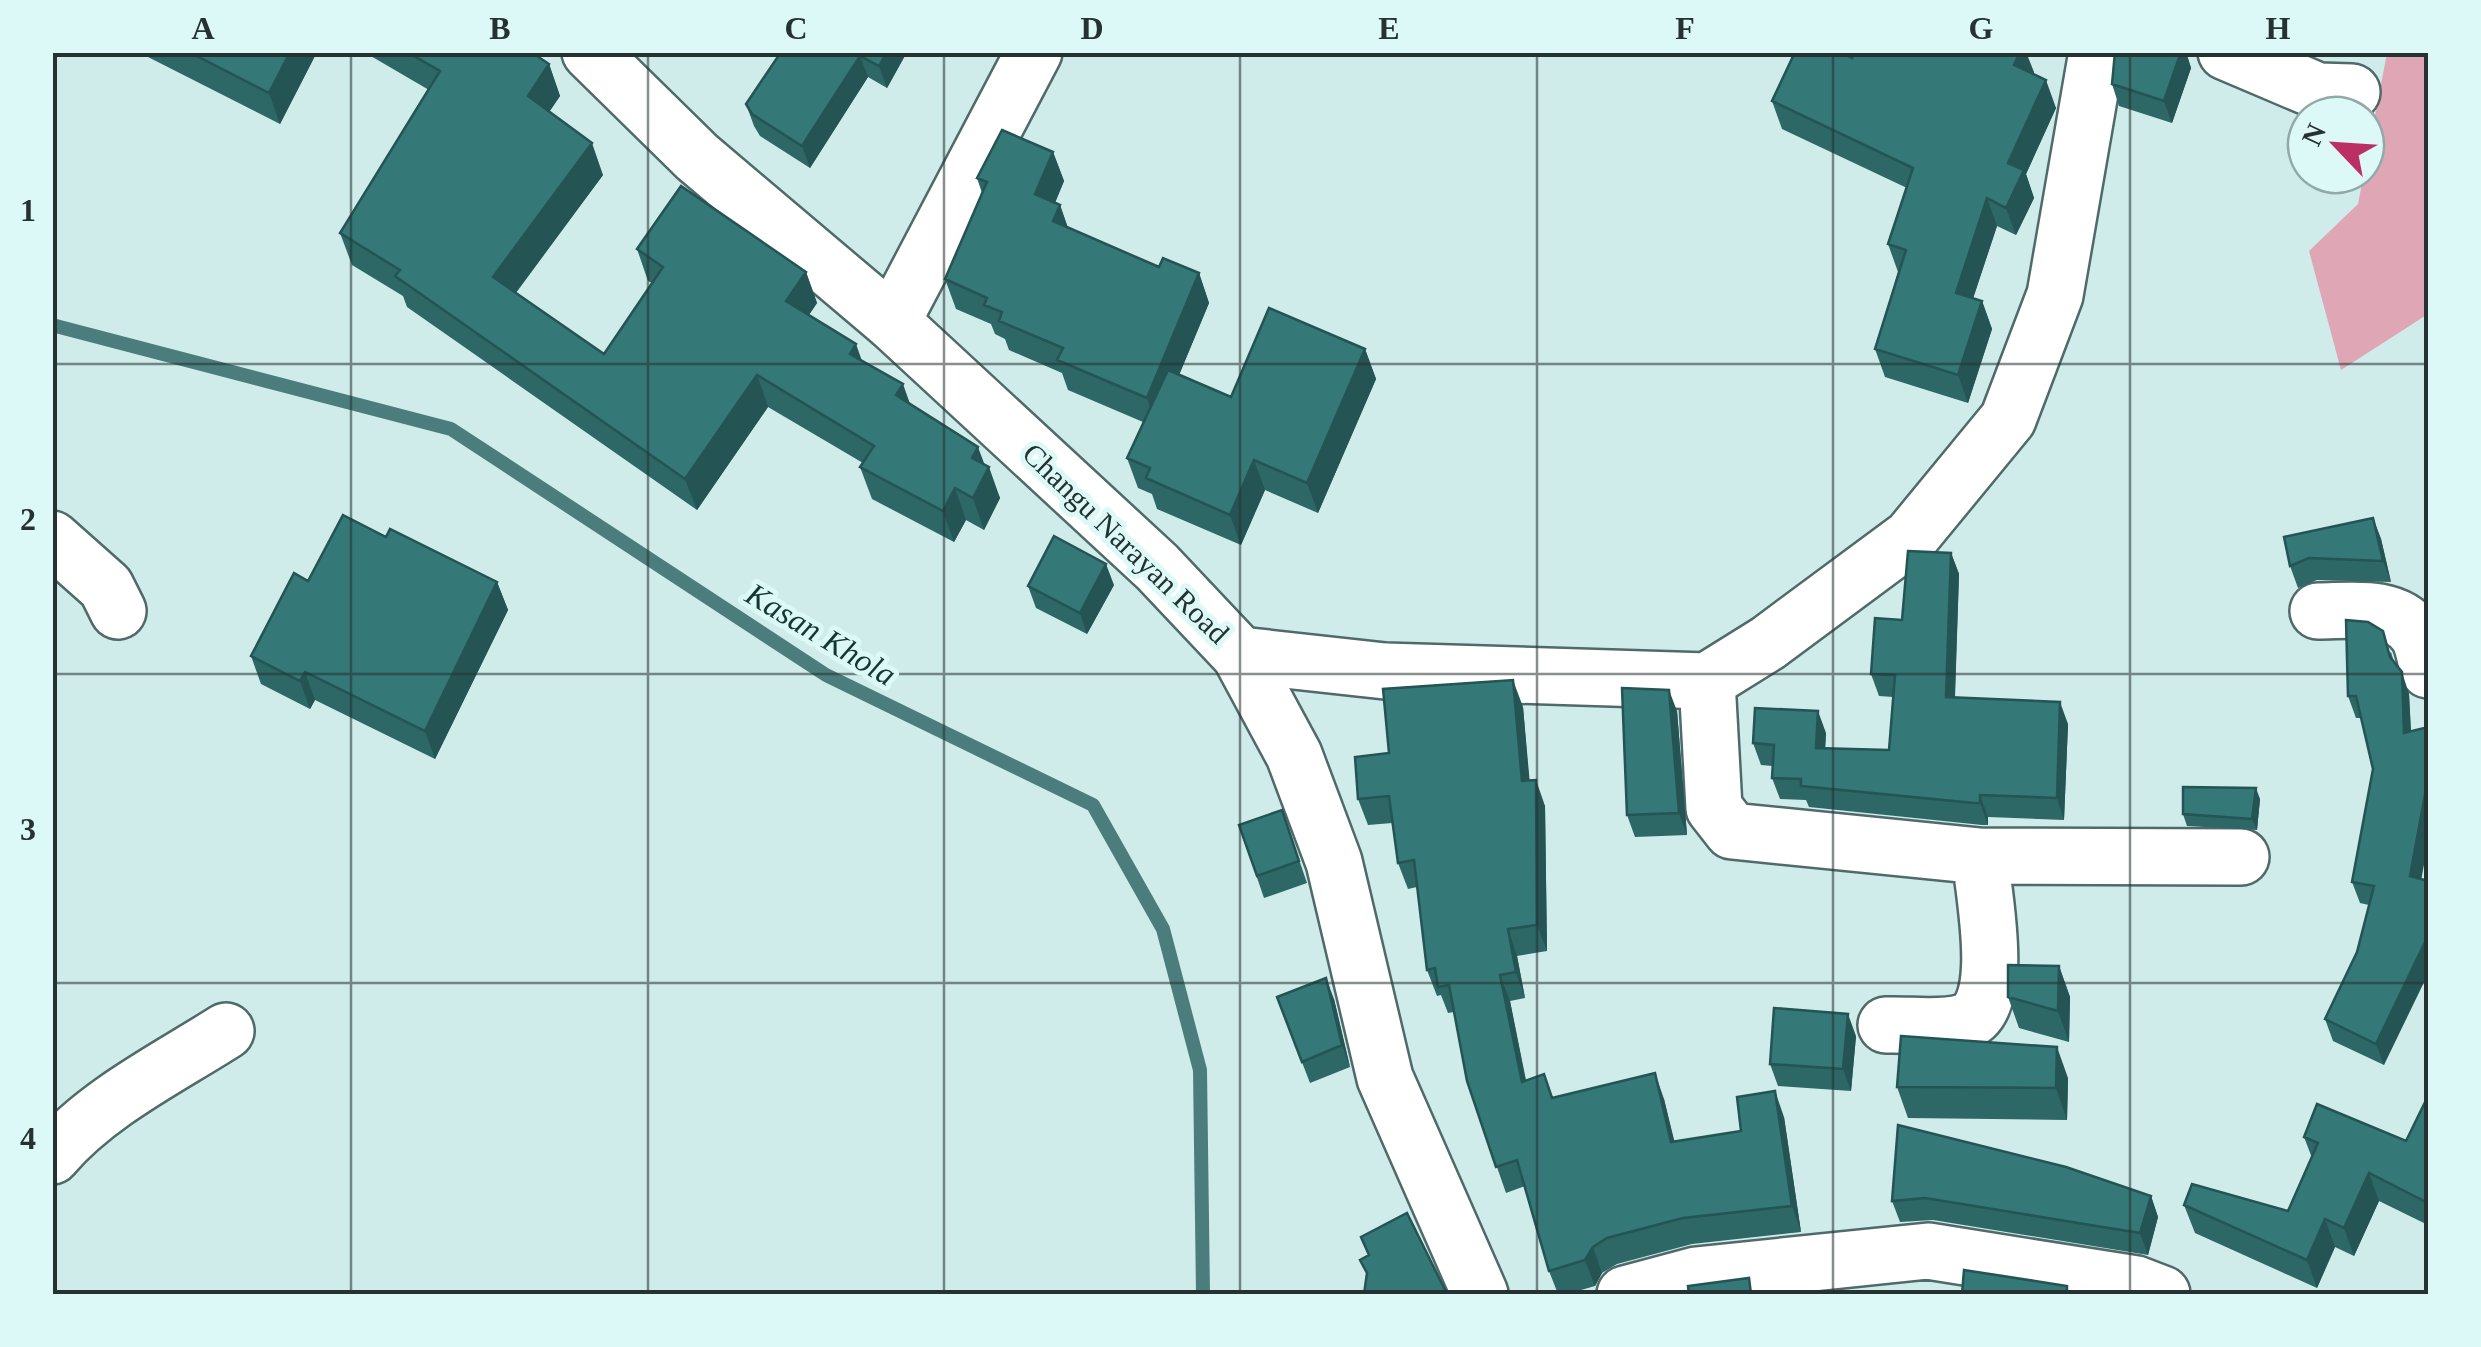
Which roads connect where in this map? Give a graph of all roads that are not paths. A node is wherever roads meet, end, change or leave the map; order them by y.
1 (590, 52) edge
2 (1034, 52) edge
3 (2097, 52) edge
4 (2226, 52) edge
5 (2352, 92) dead end
6 (892, 322) junction
7 (52, 539) edge
8 (2318, 611) dead end
9 (118, 612) dead end
10 (1240, 654) junction
11 (2428, 670) edge
12 (1708, 681) junction
13 (1980, 856) junction
14 (2241, 857) dead end
15 (1886, 1025) dead end
16 (226, 1031) dead end
17 (52, 1156) edge
18 (1480, 1294) edge
19 (1626, 1294) edge
20 (2162, 1294) edge

1 - 6 street, Changu Narayan Road
2 - 6 street
3 - 12 street
4 - 5 street
6 - 10 street, Changu Narayan Road
7 - 9 street
8 - 11 street
10 - 12 street
10 - 18 street, Changu Narayan Road
12 - 13 street
13 - 14 street
13 - 15 street
16 - 17 street
19 - 20 street

